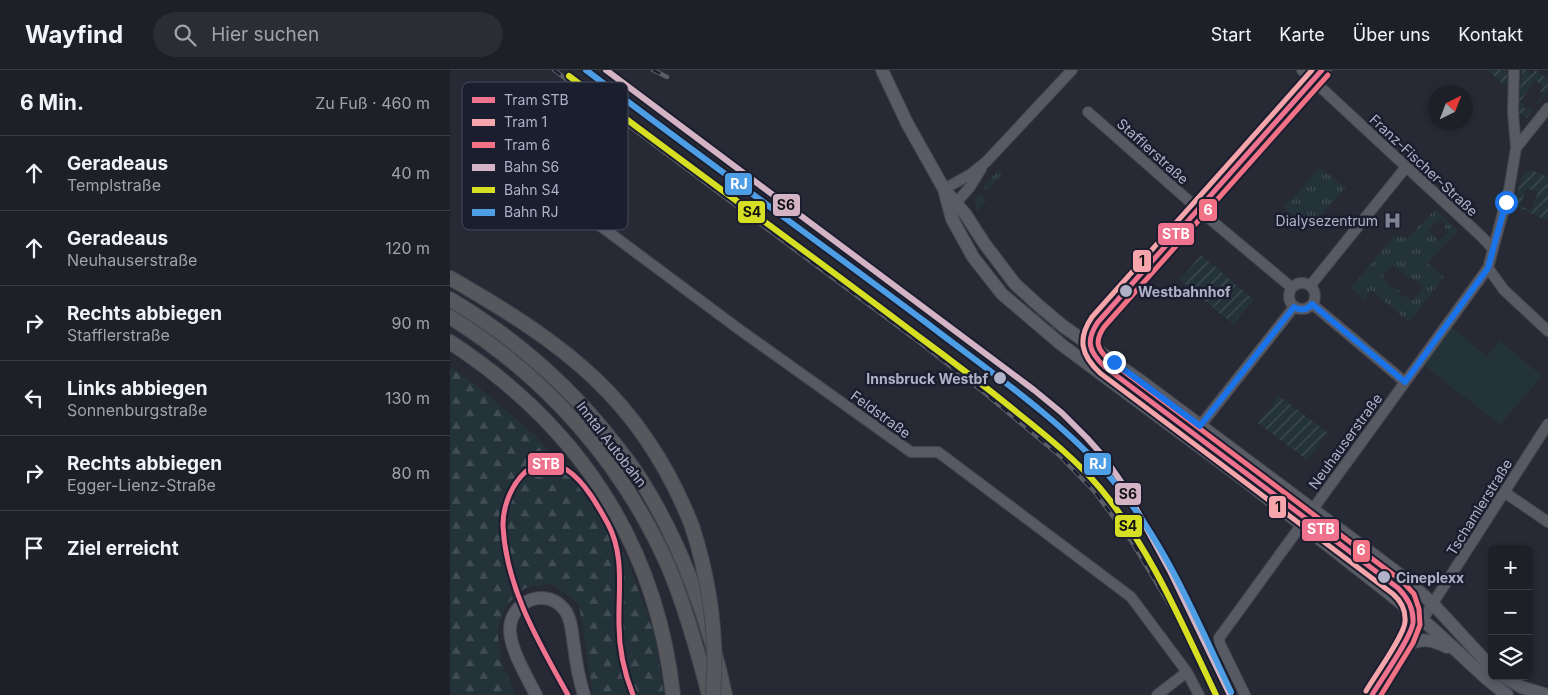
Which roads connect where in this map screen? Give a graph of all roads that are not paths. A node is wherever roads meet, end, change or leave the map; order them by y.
1 (882, 70) edge
2 (1072, 70) edge
3 (1302, 70) edge
4 (1326, 70) edge
5 (1514, 70) edge
6 (1315, 82) junction
7 (1548, 108) edge
8 (1088, 112) dead end
9 (1516, 148) junction
10 (986, 162) junction
11 (1406, 167) junction
12 (944, 188) junction
13 (956, 203) junction
14 (1200, 211) junction
15 (607, 230) edge
16 (1493, 249) junction
17 (1488, 268) junction
18 (1004, 270) junction
19 (984, 272) junction
20 (450, 278) edge
21 (1310, 286) junction
22 (1291, 288) junction
23 (450, 299) edge
24 (1312, 304) junction
25 (1294, 307) junction
26 (450, 317) edge
27 (1548, 331) edge
28 (450, 342) edge
29 (1086, 342) junction
30 (1077, 356) junction
31 (1405, 382) junction
32 (1548, 424) edge
33 (1200, 426) junction
34 (1504, 492) junction
35 (1312, 509) junction
36 (1548, 522) edge
37 (1302, 524) junction
38 (1402, 604) junction
39 (1433, 604) junction
40 (1422, 620) junction
41 (1406, 646) junction
42 (1454, 649) junction
43 (1488, 664) edge
44 (1188, 672) junction
45 (1509, 680) edge
46 (536, 695) edge
47 (584, 695) edge
48 (673, 695) edge
49 (709, 695) edge
50 (713, 695) edge
51 (725, 695) edge
52 (1157, 695) edge
53 (1199, 695) edge
54 (1245, 695) edge
55 (1374, 695) edge
56 (1507, 695) edge
57 (1547, 695) edge

1 - 12 main road
2 - 10 street
3 - 6 street, Franz-Fischer-Straße
4 - 6 street
5 - 9 street
6 - 11 street, Franz-Fischer-Straße
6 - 14 street
7 - 9 street
8 - 14 street, Stafflerstraße
9 - 16 street
10 - 12 street
10 - 13 street
11 - 16 street, Franz-Fischer-Straße
11 - 21 street
12 - 13 main road
12 - 19 main road
13 - 18 main road
14 - 22 street, Stafflerstraße
14 - 29 street
15 - 44 street, Feldstraße
16 - 17 street
17 - 27 street
17 - 31 street, Neuhauserstraße
18 - 19 main road
18 - 29 main road
19 - 30 main road
20 - 50 highway, bridge
21 - 22 street
21 - 24 street
22 - 25 street
23 - 51 highway, Inntal Autobahn
24 - 25 street
24 - 31 street
25 - 33 street
26 - 49 highway, Inntal Autobahn
28 - 48 highway
29 - 30 main road
29 - 33 main road
30 - 37 main road
31 - 35 street, Neuhauserstraße
32 - 34 street, Tschamlerstraße
33 - 35 main road
34 - 36 street
34 - 39 street, Tschamlerstraße
35 - 39 main road
37 - 38 main road
37 - 54 street
38 - 40 main road
38 - 41 main road
39 - 40 street, Tschamlerstraße
39 - 43 main road
40 - 41 street, Tschamlerstraße
40 - 42 main road
41 - 42 main road
41 - 55 street, Tschamlerstraße
42 - 56 main road
44 - 52 street
44 - 53 street, Feldstraße
45 - 57 main road
46 - 47 main road

